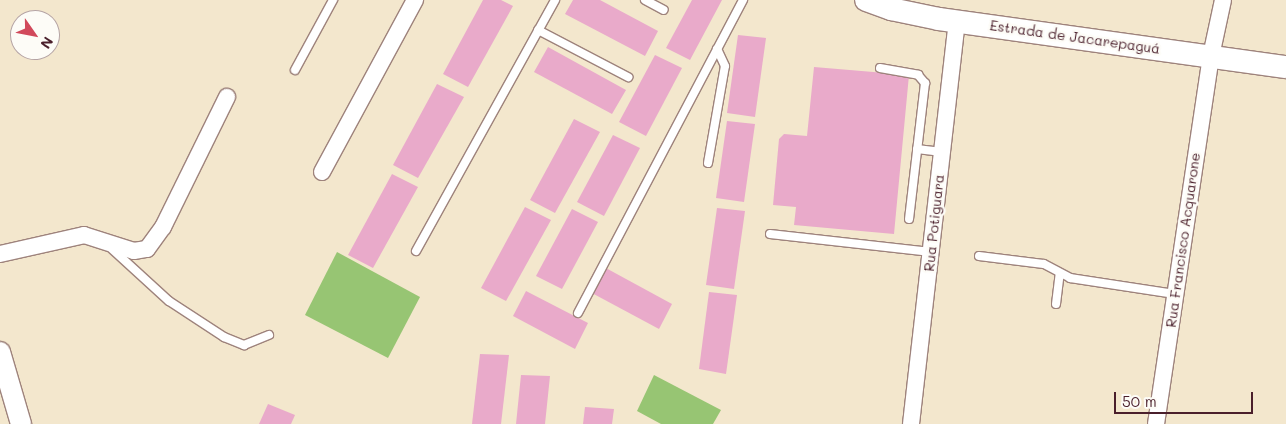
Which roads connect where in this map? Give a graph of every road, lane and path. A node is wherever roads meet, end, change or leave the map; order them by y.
1 (333, 0) edge
2 (415, 0) edge
3 (555, 0) edge
4 (645, 0) edge
5 (743, 0) edge
6 (866, 0) edge
7 (1223, 0) edge
8 (894, 5) edge
9 (664, 10) dead end
10 (957, 22) junction
11 (538, 30) junction
12 (717, 49) junction
13 (1211, 56) junction
14 (1286, 66) edge
15 (880, 68) dead end
16 (295, 70) dead end
17 (628, 77) dead end
18 (227, 97) dead end
19 (917, 149) junction
20 (942, 152) junction
21 (708, 163) dead end
22 (322, 172) dead end
23 (909, 219) dead end
24 (770, 234) dead end
25 (102, 239) junction
26 (416, 251) dead end
27 (931, 252) junction
28 (0, 254) edge
29 (979, 256) dead end
30 (1060, 273) junction
31 (1175, 294) junction
32 (1056, 304) dead end
33 (578, 313) dead end
34 (269, 335) dead end
35 (0, 352) edge
36 (6, 393) edge
37 (21, 424) edge
38 (911, 424) edge
39 (1156, 424) edge

1 - 16 lane
2 - 22 street
3 - 11 lane
4 - 9 lane
5 - 12 lane
6 - 8 main road, Estrada de Jacarepaguá
7 - 13 street, Rua Francisco Acquarone
8 - 10 main road, Estrada de Jacarepaguá
10 - 13 main road, Estrada de Jacarepaguá
10 - 20 street, Rua Potiguara
11 - 17 lane
11 - 26 lane
12 - 21 lane
12 - 33 lane
13 - 14 main road, Estrada de Jacarepaguá
13 - 31 street, Rua Francisco Acquarone
15 - 19 lane
18 - 25 street
19 - 20 lane
19 - 23 lane
20 - 27 street, Rua Potiguara
24 - 27 lane
25 - 28 street
25 - 34 lane
27 - 38 street, Rua Potiguara
29 - 30 lane
30 - 31 lane
30 - 32 lane
31 - 39 street, Rua Francisco Acquarone
35 - 36 street
36 - 37 street

